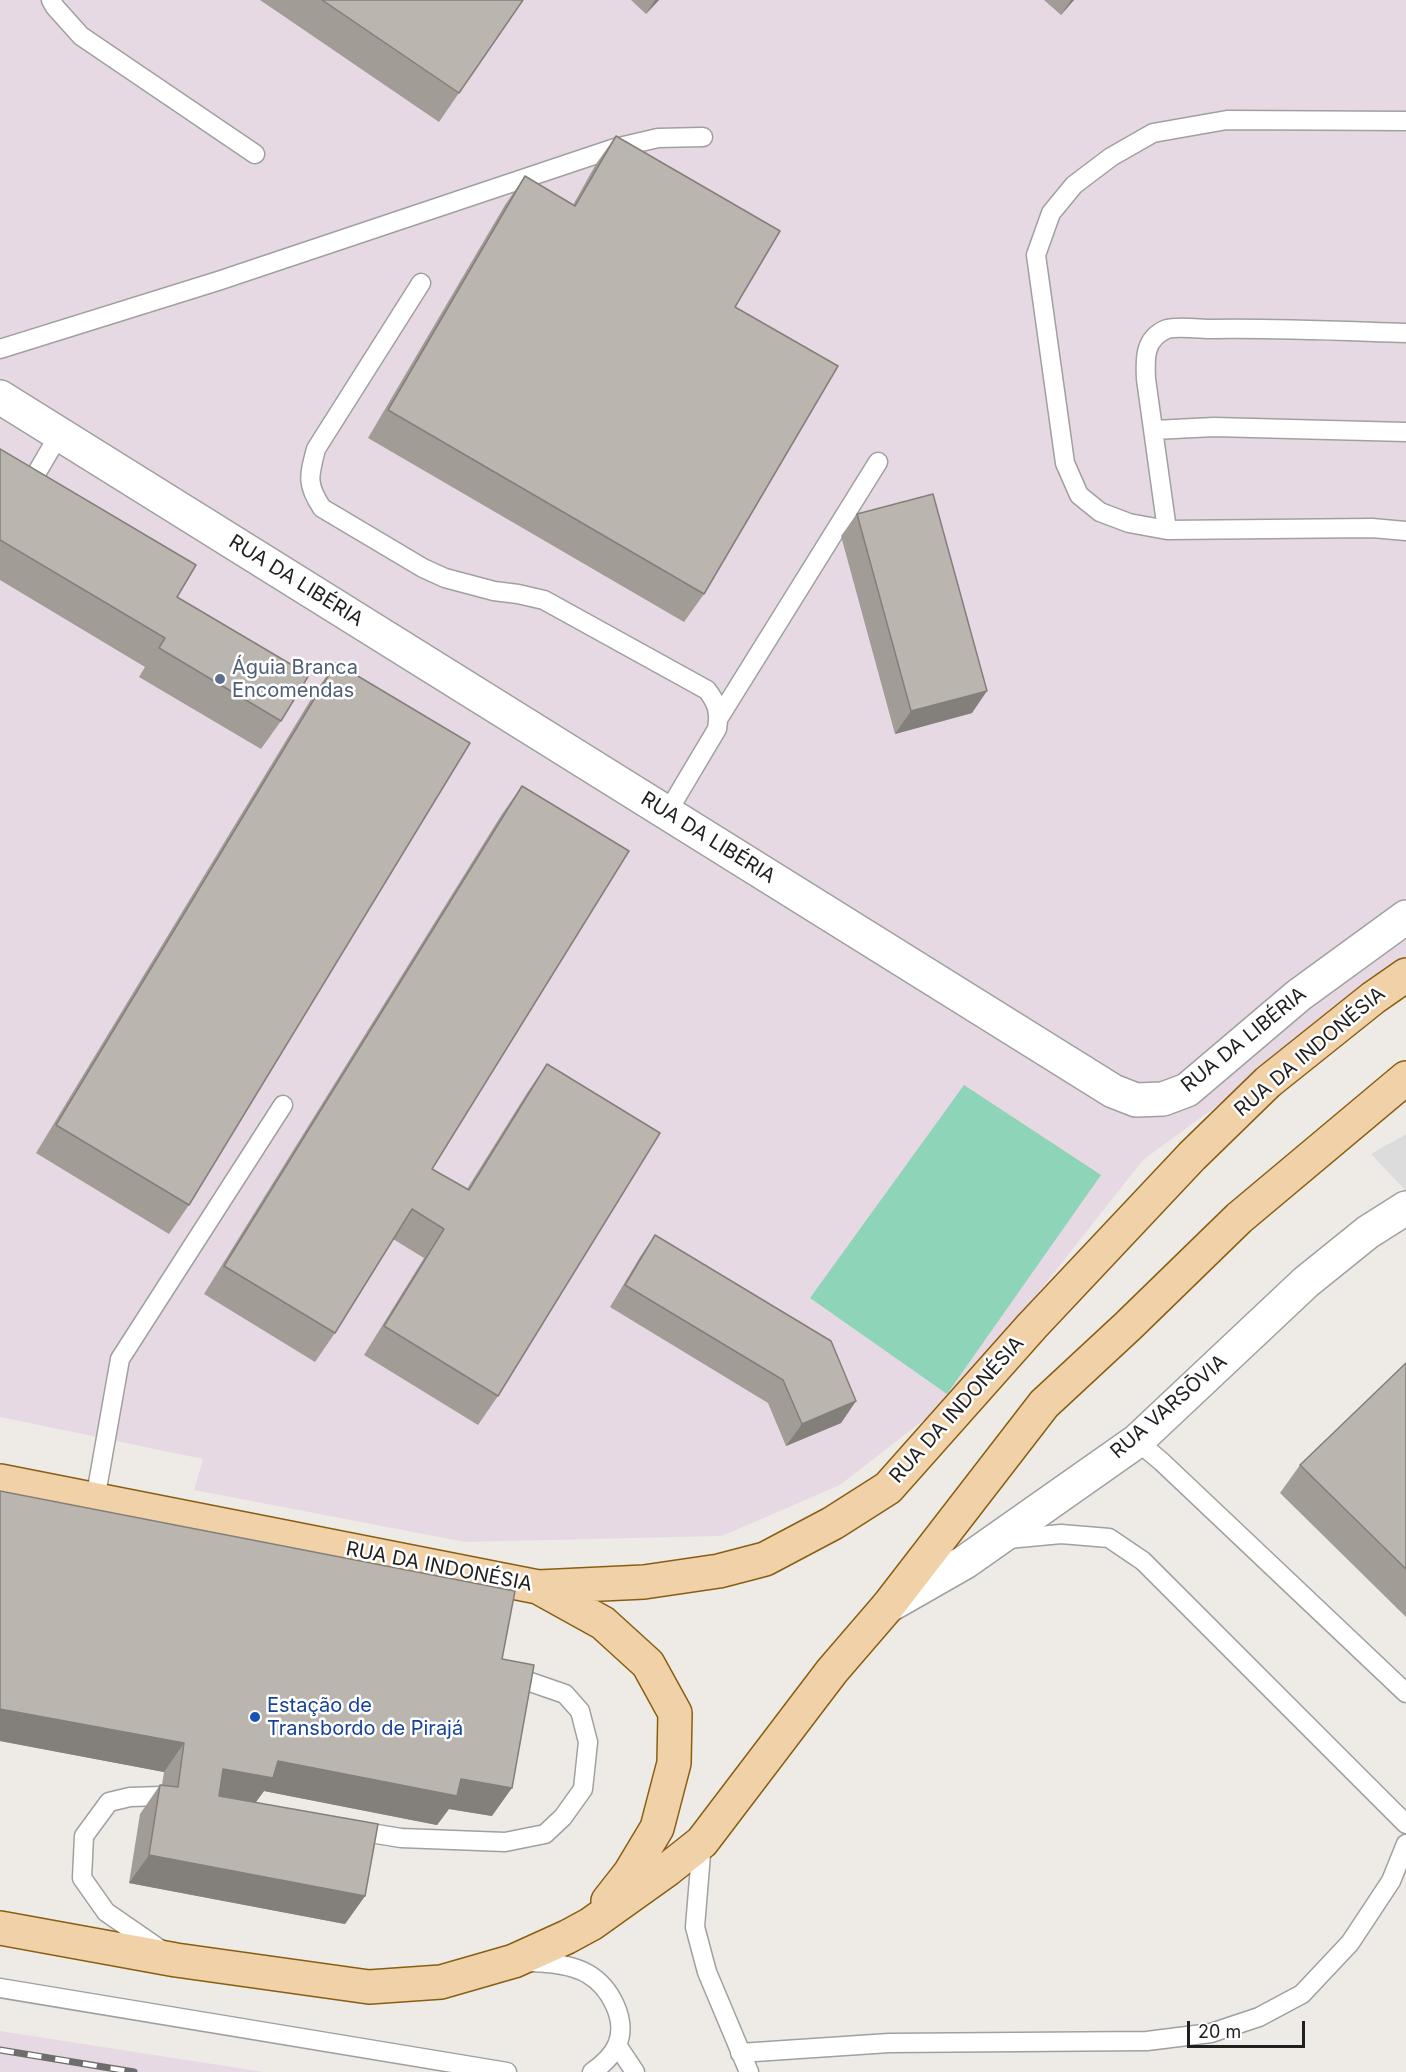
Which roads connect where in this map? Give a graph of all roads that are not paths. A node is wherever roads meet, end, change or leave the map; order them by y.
1 (51, 0) edge
2 (1406, 121) edge
3 (703, 137) dead end
4 (255, 154) dead end
5 (421, 283) dead end
6 (1406, 333) edge
7 (0, 349) edge
8 (0, 397) edge
9 (1154, 430) junction
10 (1406, 432) edge
11 (60, 433) junction
12 (878, 462) dead end
13 (18, 504) edge
14 (1167, 530) junction
15 (1406, 531) edge
16 (720, 716) junction
17 (667, 813) junction
18 (1406, 917) edge
19 (1406, 975) edge
20 (1406, 1078) edge
21 (283, 1105) dead end
22 (1406, 1208) edge
23 (1137, 1441) junction
24 (0, 1481) edge
25 (94, 1500) junction
26 (997, 1540) junction
27 (538, 1587) junction
28 (888, 1606) junction
29 (496, 1670) edge
30 (1406, 1693) edge
31 (161, 1796) edge
32 (1406, 1824) edge
33 (332, 1827) edge
34 (702, 1842) junction
35 (1406, 1844) edge
36 (591, 1924) junction
37 (0, 1928) edge
38 (176, 1960) junction
39 (514, 1961) junction
40 (0, 1988) edge
41 (617, 2045) junction
42 (741, 2053) junction
43 (507, 2072) edge
44 (592, 2072) edge
45 (635, 2072) edge
46 (749, 2072) edge

1 - 4 lane
2 - 14 lane
3 - 7 lane
5 - 16 lane
6 - 9 lane
8 - 11 street, RUA DA LIBÉRIA
9 - 10 lane
9 - 14 lane
11 - 13 lane
11 - 17 street, RUA DA LIBÉRIA
12 - 16 lane
14 - 15 lane
16 - 17 lane
17 - 18 street, RUA DA LIBÉRIA
19 - 27 main road, RUA DA INDONÉSIA
20 - 28 main road
21 - 25 lane
22 - 23 street, RUA VARSŌVIA
23 - 26 street, RUA VARSŌVIA
23 - 30 lane
24 - 25 main road, RUA DA INDONÉSIA
25 - 27 main road, RUA DA INDONÉSIA
26 - 28 street, RUA VARSŌVIA
26 - 32 lane
27 - 36 main road
28 - 34 main road
29 - 33 lane
31 - 38 lane
34 - 36 main road
34 - 42 lane
35 - 42 lane
36 - 39 main road
37 - 38 main road
38 - 39 main road
39 - 41 lane
40 - 43 lane
41 - 44 lane
41 - 45 lane
42 - 46 lane

